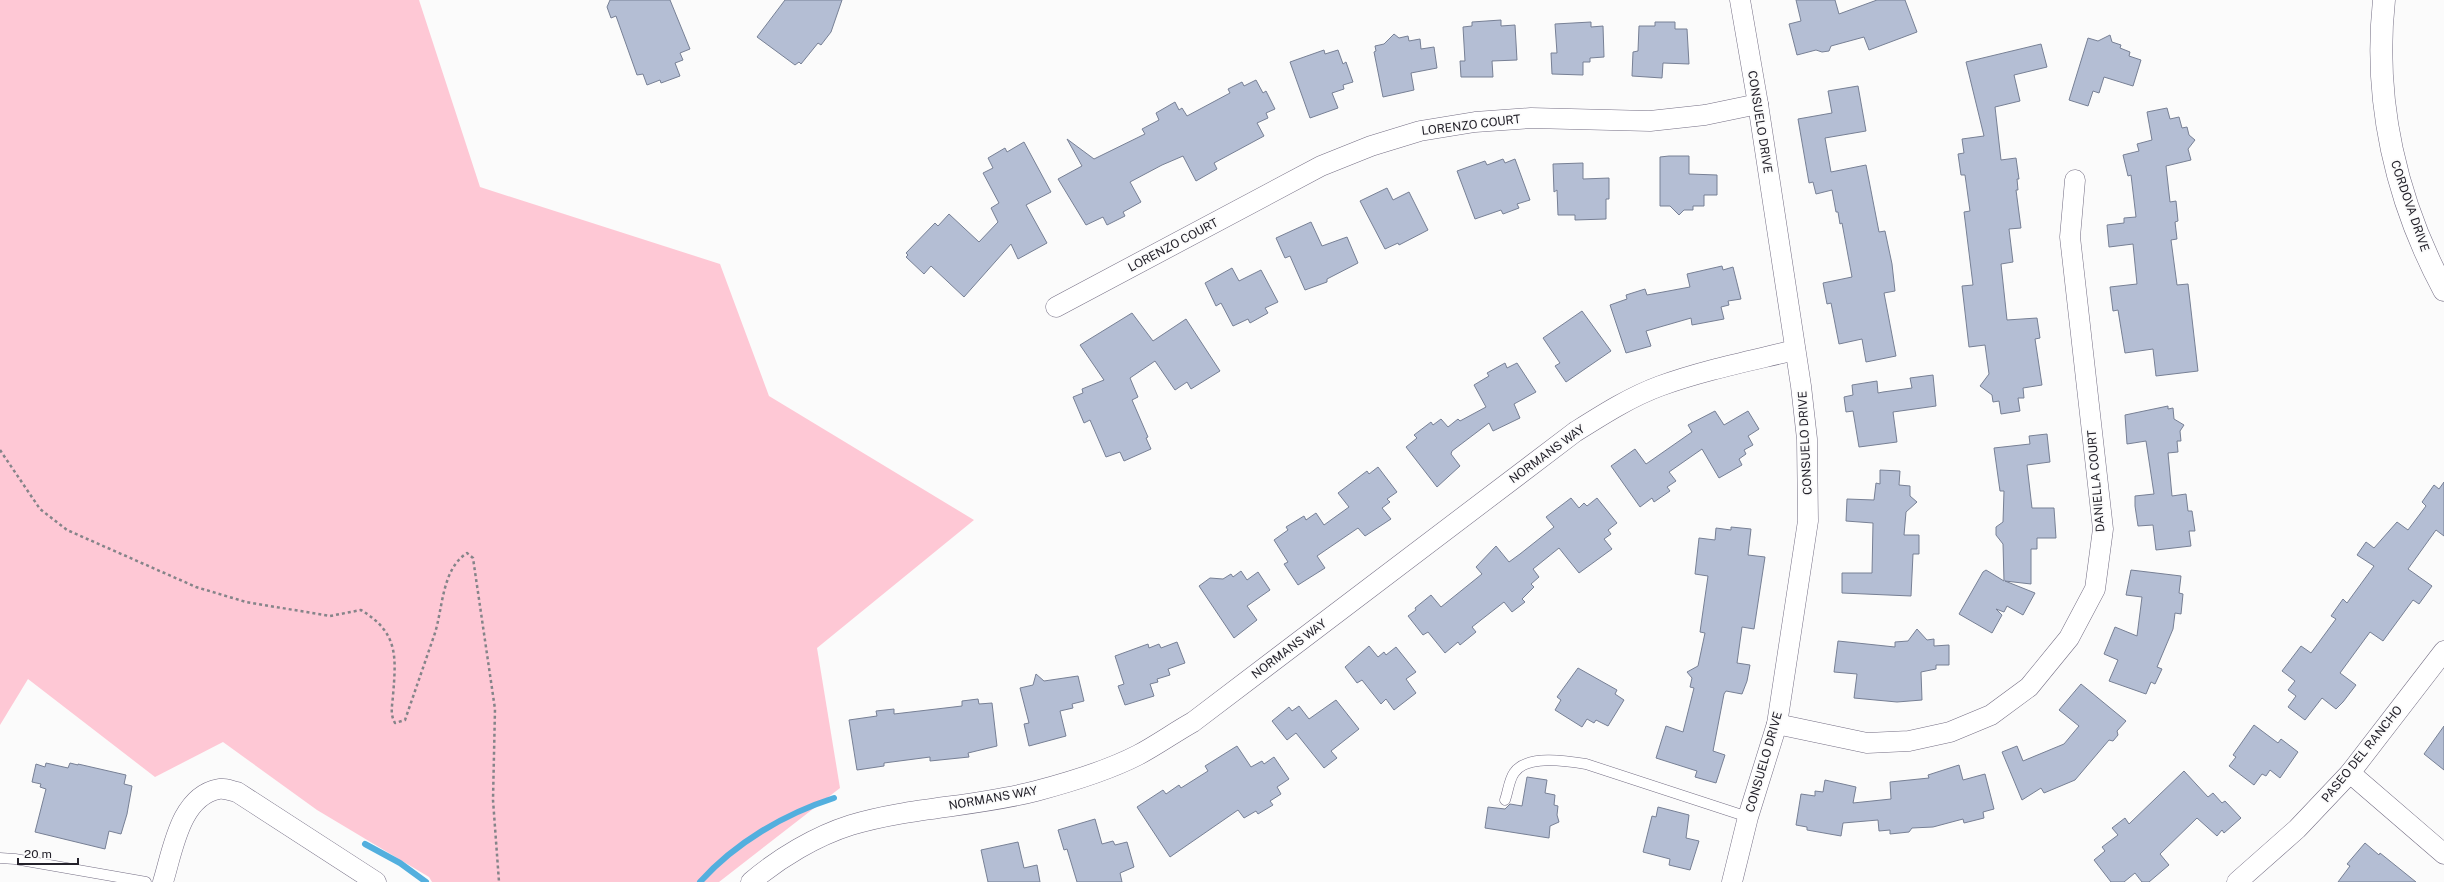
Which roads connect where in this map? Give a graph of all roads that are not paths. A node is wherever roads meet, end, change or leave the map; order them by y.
1 (1740, 0) edge
2 (2384, 0) edge
3 (1758, 104) junction
4 (2075, 180) dead end
5 (2444, 290) edge
6 (1056, 307) dead end
7 (1795, 350) junction
8 (2444, 651) edge
9 (1777, 724) junction
10 (2350, 773) junction
11 (1505, 800) dead end
12 (1748, 817) junction
13 (2444, 854) edge
14 (0, 858) edge
15 (146, 882) edge
16 (162, 882) edge
17 (376, 882) edge
18 (751, 882) edge
19 (1732, 882) edge
20 (2237, 882) edge

1 - 3 street, CONSUELO DRIVE
2 - 5 street, CORDOVA DRIVE
3 - 6 street, LORENZO COURT
3 - 7 street, CONSUELO DRIVE
4 - 9 street, DANIELLA COURT
7 - 9 street, CONSUELO DRIVE
7 - 18 street, NORMANS WAY
8 - 10 street, PASEO DEL RANCHO
9 - 12 street, CONSUELO DRIVE
10 - 13 street
10 - 20 street, PASEO DEL RANCHO
11 - 12 lane
12 - 19 street, CONSUELO DRIVE
14 - 15 lane
16 - 17 street

